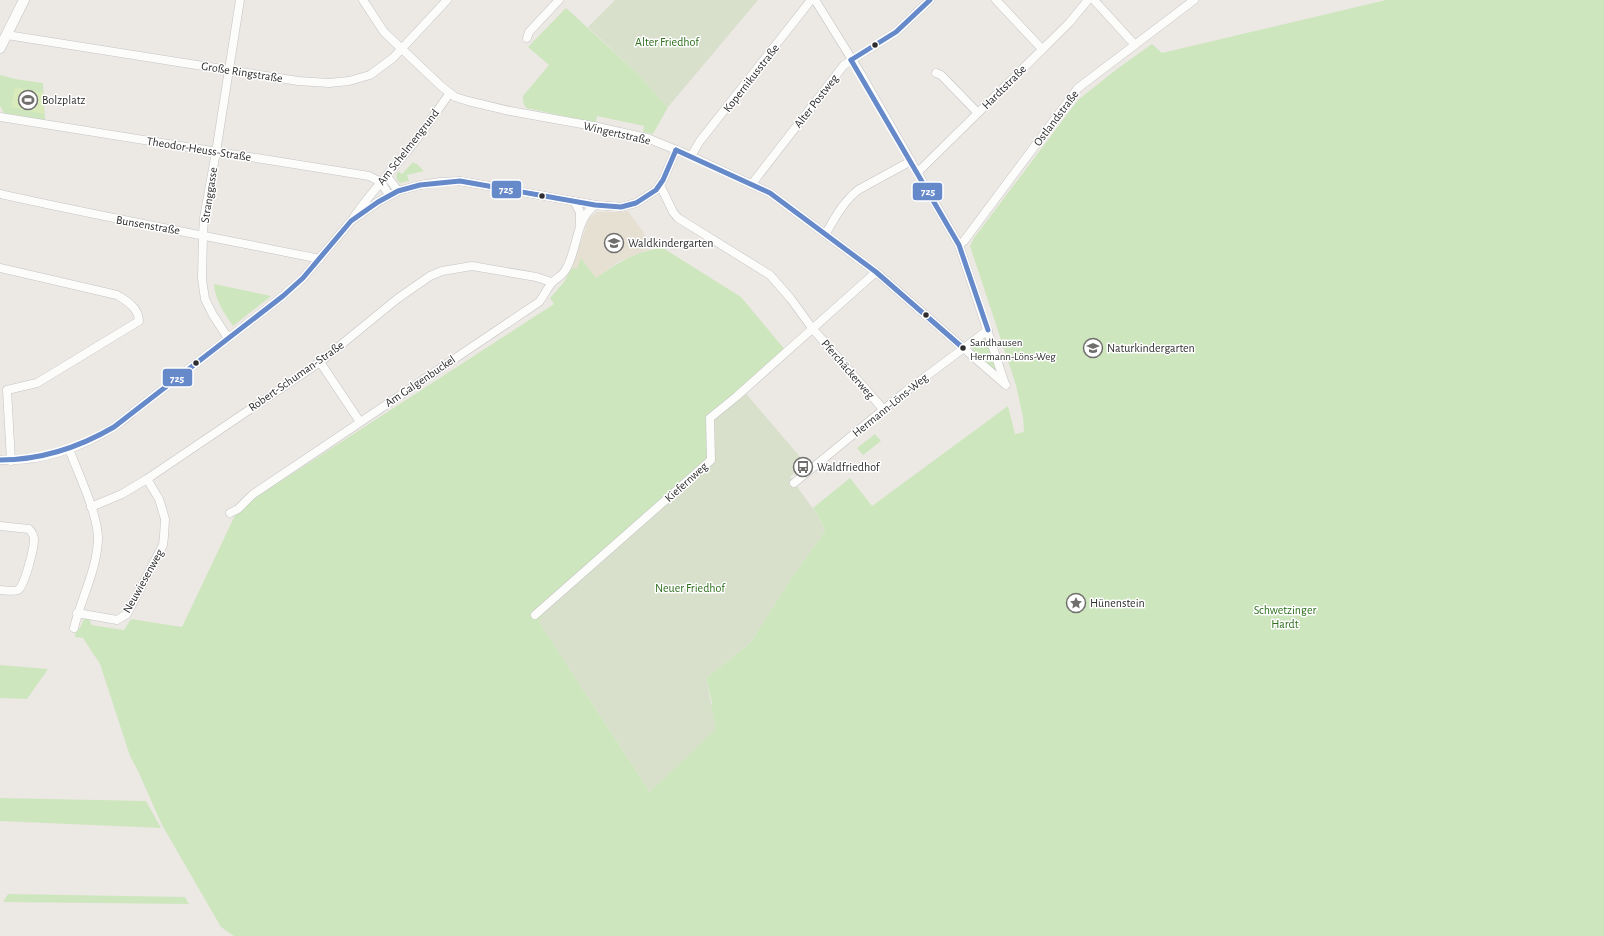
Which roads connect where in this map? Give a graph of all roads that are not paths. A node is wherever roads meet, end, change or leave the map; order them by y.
1 (24, 0) edge
2 (240, 0) edge
3 (363, 0) edge
4 (447, 0) edge
5 (559, 0) edge
6 (811, 0) edge
7 (815, 0) edge
8 (930, 0) edge
9 (996, 0) edge
10 (1088, 0) edge
11 (1094, 0) edge
12 (1194, 0) edge
13 (7, 35) junction
14 (527, 38) dead end
15 (1135, 45) junction
16 (0, 48) edge
17 (401, 48) junction
18 (1042, 49) junction
19 (851, 60) junction
20 (230, 70) junction
21 (936, 73) dead end
22 (450, 93) junction
23 (978, 113) junction
24 (0, 116) edge
25 (676, 150) junction
26 (216, 152) junction
27 (691, 156) junction
28 (911, 161) junction
29 (918, 172) junction
30 (387, 176) junction
31 (381, 182) junction
32 (660, 185) junction
33 (751, 185) junction
34 (398, 192) junction
35 (0, 194) edge
36 (389, 195) junction
37 (574, 201) junction
38 (595, 205) junction
39 (351, 221) junction
40 (580, 226) junction
41 (826, 234) junction
42 (203, 235) junction
43 (959, 245) junction
44 (320, 259) junction
45 (0, 268) edge
46 (876, 272) junction
47 (551, 282) junction
48 (812, 328) junction
49 (988, 330) junction
50 (228, 338) junction
51 (963, 348) junction
52 (320, 362) junction
53 (4, 390) edge
54 (883, 409) junction
55 (360, 422) junction
56 (69, 449) junction
57 (0, 460) edge
58 (10, 461) junction
59 (147, 479) junction
60 (794, 483) dead end
61 (91, 507) junction
62 (230, 513) dead end
63 (0, 526) edge
64 (0, 590) edge
65 (77, 613) junction
66 (535, 615) dead end
67 (74, 628) dead end

1 - 13 street
2 - 20 street, Stranggasse
3 - 17 street, Wingertstraße
4 - 17 street, Große Ringstraße
5 - 14 street
6 - 27 street, Kopernikusstraße
7 - 19 street
8 - 19 street, Alter Postweg
9 - 18 street
10 - 18 street, Hardtstraße
11 - 15 street
12 - 15 street, Ostlandstraße
13 - 16 street
13 - 20 street, Große Ringstraße
15 - 43 street, Ostlandstraße
17 - 20 street, Große Ringstraße
17 - 22 street, Wingertstraße
18 - 23 street, Hardtstraße
19 - 28 street
19 - 33 street, Alter Postweg
20 - 26 street, Stranggasse
21 - 23 street
22 - 25 street, Wingertstraße
22 - 30 street, Am Schelmengrund
23 - 29 street, Hardtstraße
24 - 26 street, Theodor-Heuss-Straße
25 - 27 street, Wingertstraße
25 - 32 street
26 - 31 street, Theodor-Heuss-Straße
26 - 42 street, Stranggasse
27 - 33 street, Wingertstraße
28 - 29 street
28 - 41 street
29 - 43 street
30 - 31 street, Am Schelmengrund
30 - 34 street
31 - 36 street
31 - 39 street, Am Schelmengrund
32 - 38 street
32 - 48 street, Pferchäckerweg
33 - 41 street, Wingertstraße
34 - 36 street
34 - 37 street
35 - 42 street, Bunsenstraße
36 - 39 street
37 - 38 street
37 - 40 street, Am Galgenbuckel
38 - 40 street, Am Galgenbuckel
39 - 44 street
40 - 47 street, Am Galgenbuckel
41 - 46 street, Wingertstraße
42 - 44 street, Bunsenstraße
42 - 50 street, Stranggasse
43 - 49 street
44 - 50 street
45 - 53 street
46 - 48 street, Kiefernweg
46 - 51 street, Wingertstraße
47 - 52 street, Robert-Schuman-Straße
47 - 55 street, Am Galgenbuckel
48 - 54 street, Pferchäckerweg
48 - 66 street, Kiefernweg
49 - 51 street, Hermann-Löns-Weg
49 - 51 street, Wingertstraße
50 - 56 street
51 - 54 street, Hermann-Löns-Weg
52 - 55 street
52 - 59 street, Robert-Schuman-Straße
53 - 58 street
54 - 60 street, Hermann-Löns-Weg
55 - 62 street, Am Galgenbuckel
56 - 58 street
56 - 61 street
57 - 58 street
59 - 61 street, Robert-Schuman-Straße
59 - 65 street, Neuwiesenweg
61 - 65 street
63 - 64 street
65 - 67 street

